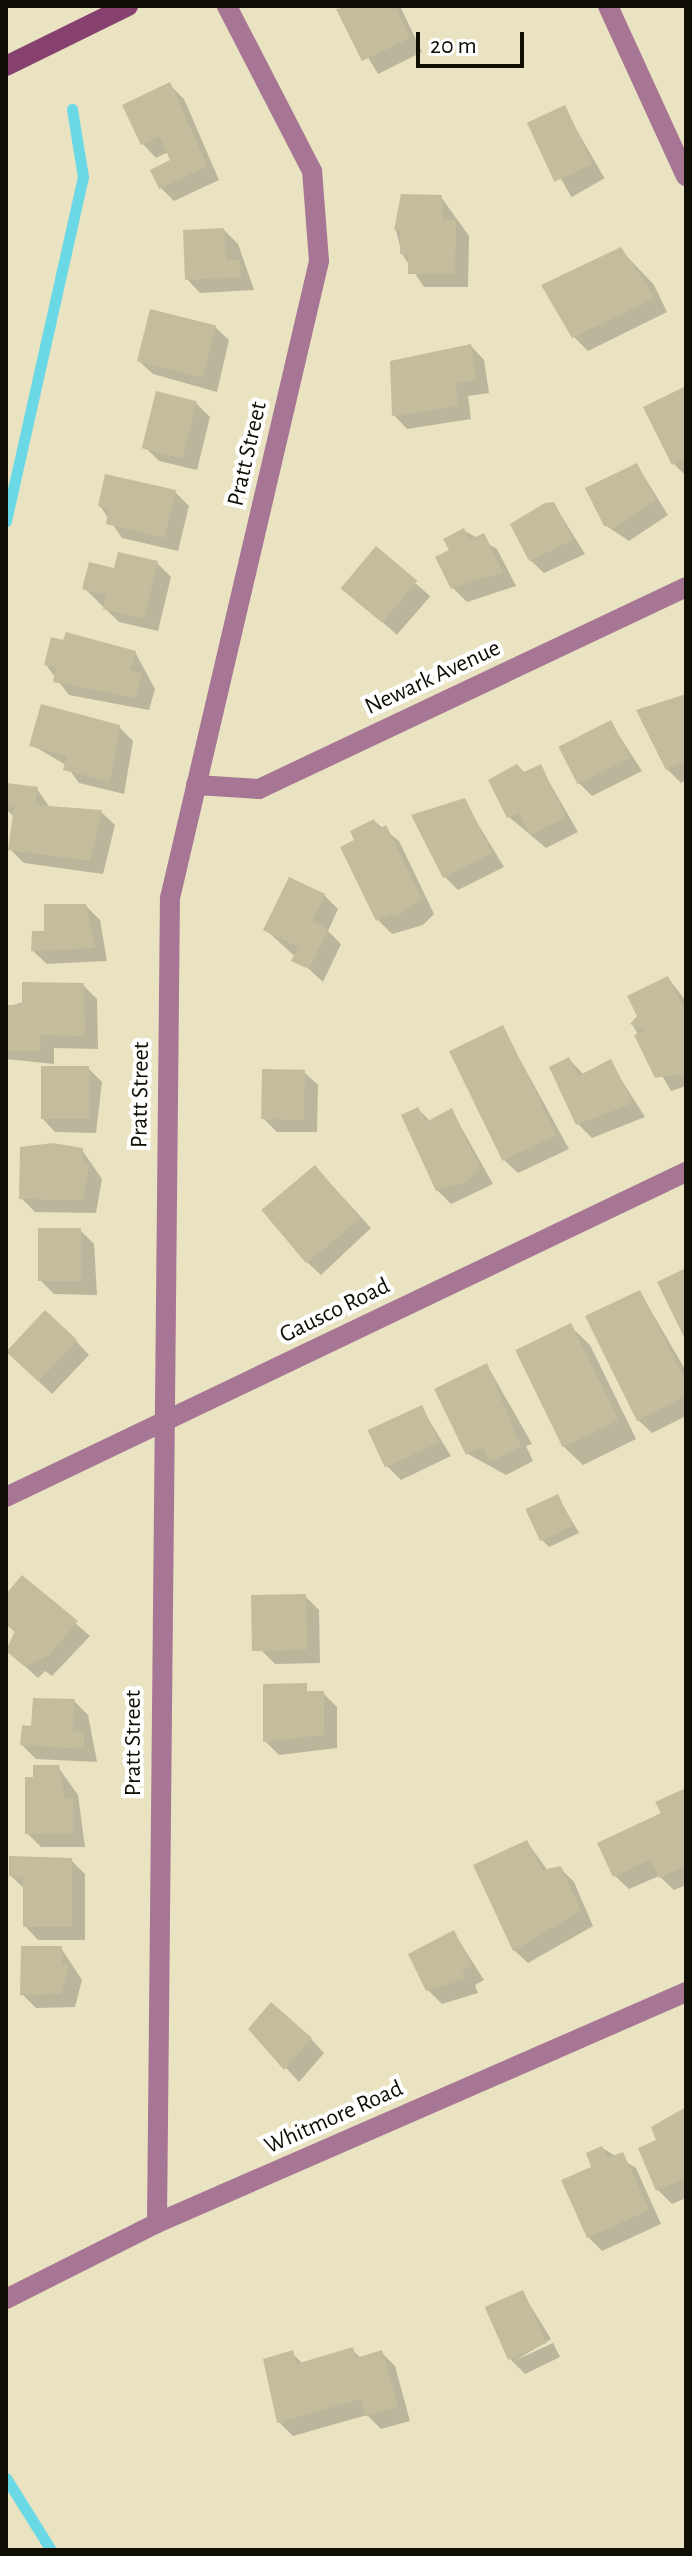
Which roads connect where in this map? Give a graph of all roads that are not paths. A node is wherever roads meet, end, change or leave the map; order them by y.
1 (128, 6) edge
2 (227, 6) edge
3 (608, 6) edge
4 (6, 66) edge
5 (686, 176) edge
6 (686, 587) edge
7 (196, 785) junction
8 (686, 1172) edge
9 (162, 1422) junction
10 (6, 1497) edge
11 (686, 1992) edge
12 (157, 2223) junction
13 (6, 2299) edge

1 - 4 main road
2 - 7 street, Pratt Street
3 - 5 street
6 - 7 street, Newark Avenue
7 - 9 street, Pratt Street
8 - 9 street, Gausco Road
9 - 10 street, Gausco Road
9 - 12 street, Pratt Street
11 - 12 street, Whitmore Road
12 - 13 street, Whitmore Road

